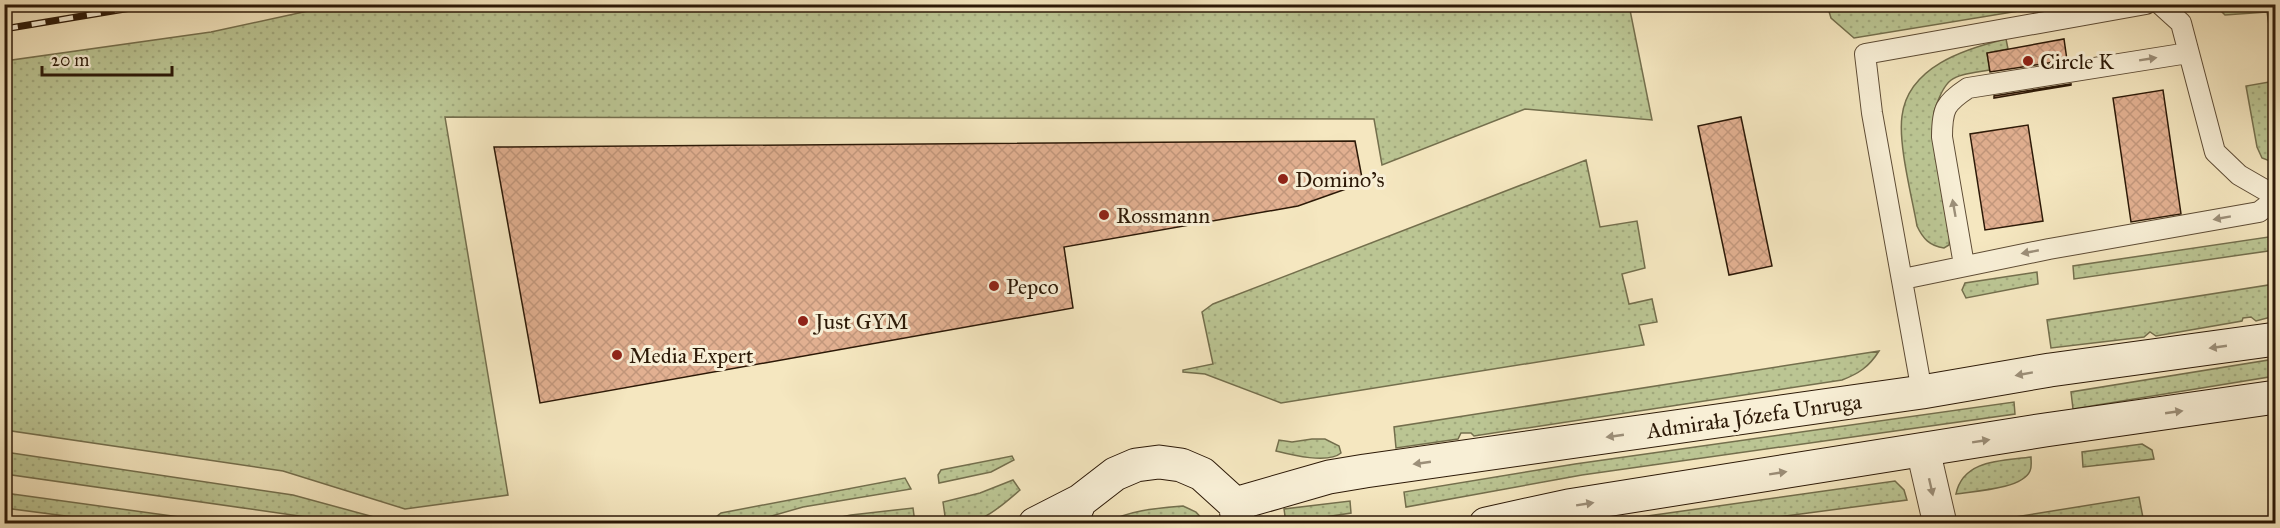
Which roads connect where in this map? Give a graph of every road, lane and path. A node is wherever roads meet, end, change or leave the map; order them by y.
1 (2146, 4) edge
2 (2160, 4) edge
3 (2188, 53) junction
4 (2276, 192) edge
5 (2276, 199) edge
6 (1964, 265) junction
7 (1903, 279) junction
8 (2276, 339) edge
9 (1922, 392) junction
10 (2276, 397) edge
11 (1923, 450) junction
12 (1075, 512) edge
13 (1237, 514) edge
14 (1035, 524) edge
15 (1486, 524) edge
16 (1940, 524) edge

1 - 7 lane
2 - 3 lane
3 - 4 lane
6 -> 3 lane
5 -> 6 lane
6 - 7 lane
7 - 9 lane
8 -> 9 street, Admirała Józefa Unruga
9 -> 13 street, Admirała Józefa Unruga
11 -> 10 street
15 -> 11 street
11 -> 16 street
12 - 13 street
12 - 14 street

